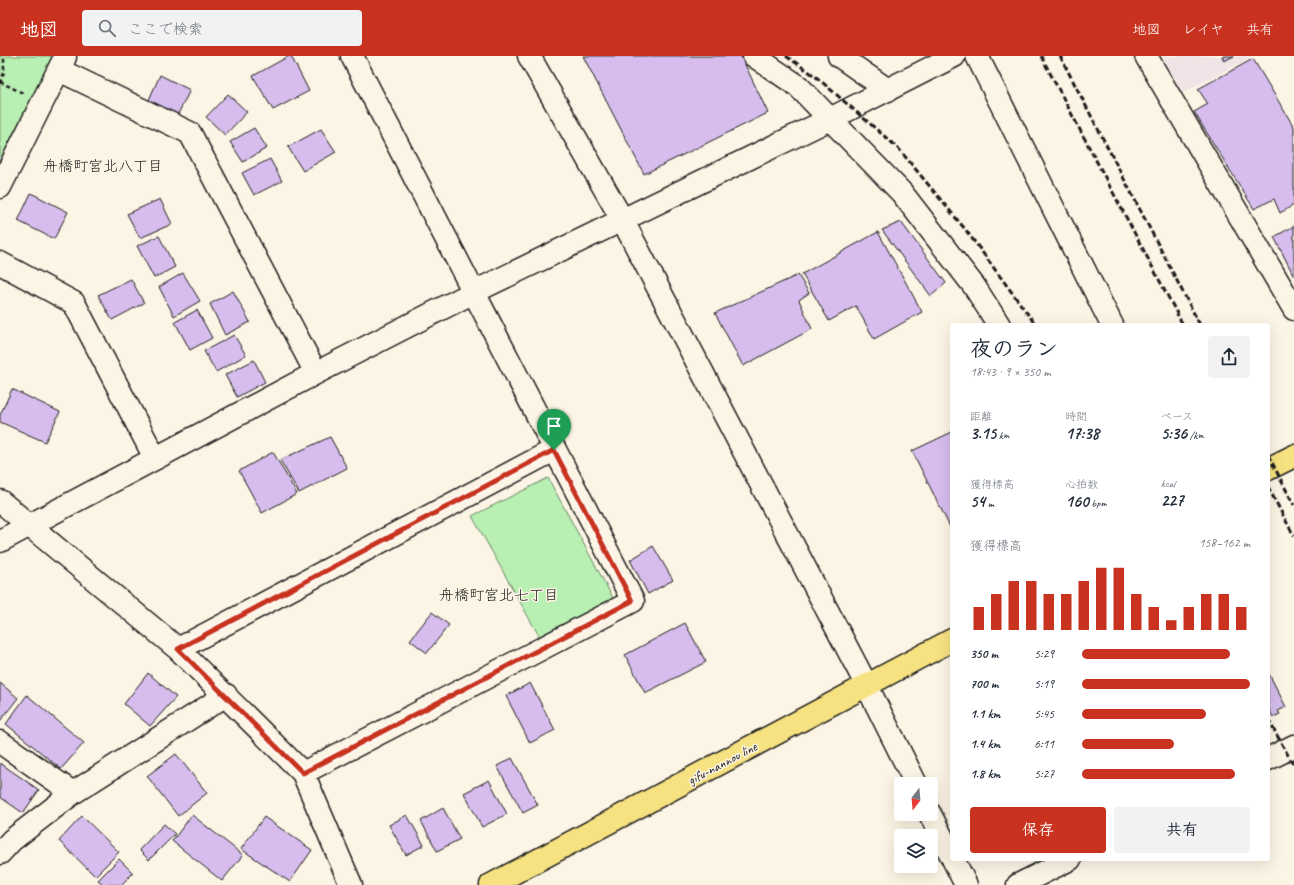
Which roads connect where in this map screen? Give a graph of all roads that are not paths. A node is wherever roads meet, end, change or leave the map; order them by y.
1 (352, 56) edge
2 (529, 56) edge
3 (754, 56) edge
4 (839, 56) edge
5 (954, 56) edge
6 (977, 56) edge
7 (1146, 56) edge
8 (62, 63) edge
9 (888, 90) junction
10 (830, 119) junction
11 (0, 187) edge
12 (623, 221) junction
13 (0, 263) edge
14 (474, 292) junction
15 (1294, 309) edge
16 (998, 323) edge
17 (1111, 323) edge
18 (316, 373) junction
19 (554, 450) junction
20 (1294, 456) edge
21 (155, 458) junction
22 (1270, 467) edge
23 (0, 501) edge
24 (29, 525) junction
25 (0, 541) edge
26 (950, 641) edge
27 (178, 649) junction
28 (867, 686) junction
29 (226, 695) junction
30 (0, 742) edge
31 (1294, 746) edge
32 (1270, 758) edge
33 (303, 773) junction
34 (912, 777) edge
35 (72, 793) junction
36 (934, 821) edge
37 (0, 853) edge
38 (950, 854) edge
39 (954, 861) edge
40 (1066, 861) edge
41 (351, 885) edge
42 (491, 885) edge
43 (966, 885) edge
44 (1018, 885) edge

1 - 14 street
2 - 12 street
3 - 10 street
4 - 9 street
5 - 9 street
6 - 17 street
7 - 15 street
8 - 11 street
8 - 18 street
9 - 10 street
10 - 12 street
10 - 16 street
12 - 14 street
12 - 28 street
13 - 21 street
14 - 18 street
14 - 19 street
18 - 21 street
19 - 27 street
19 - 33 street
20 - 22 main road
21 - 24 street
23 - 24 street
24 - 25 street
24 - 27 street
26 - 28 main road, gifu-nannou line
27 - 29 street
28 - 34 street
28 - 42 main road, gifu-nannou line
29 - 33 street
29 - 35 street
30 - 35 street
31 - 32 street
33 - 41 street
35 - 37 street
36 - 38 street
39 - 43 street
40 - 44 street

